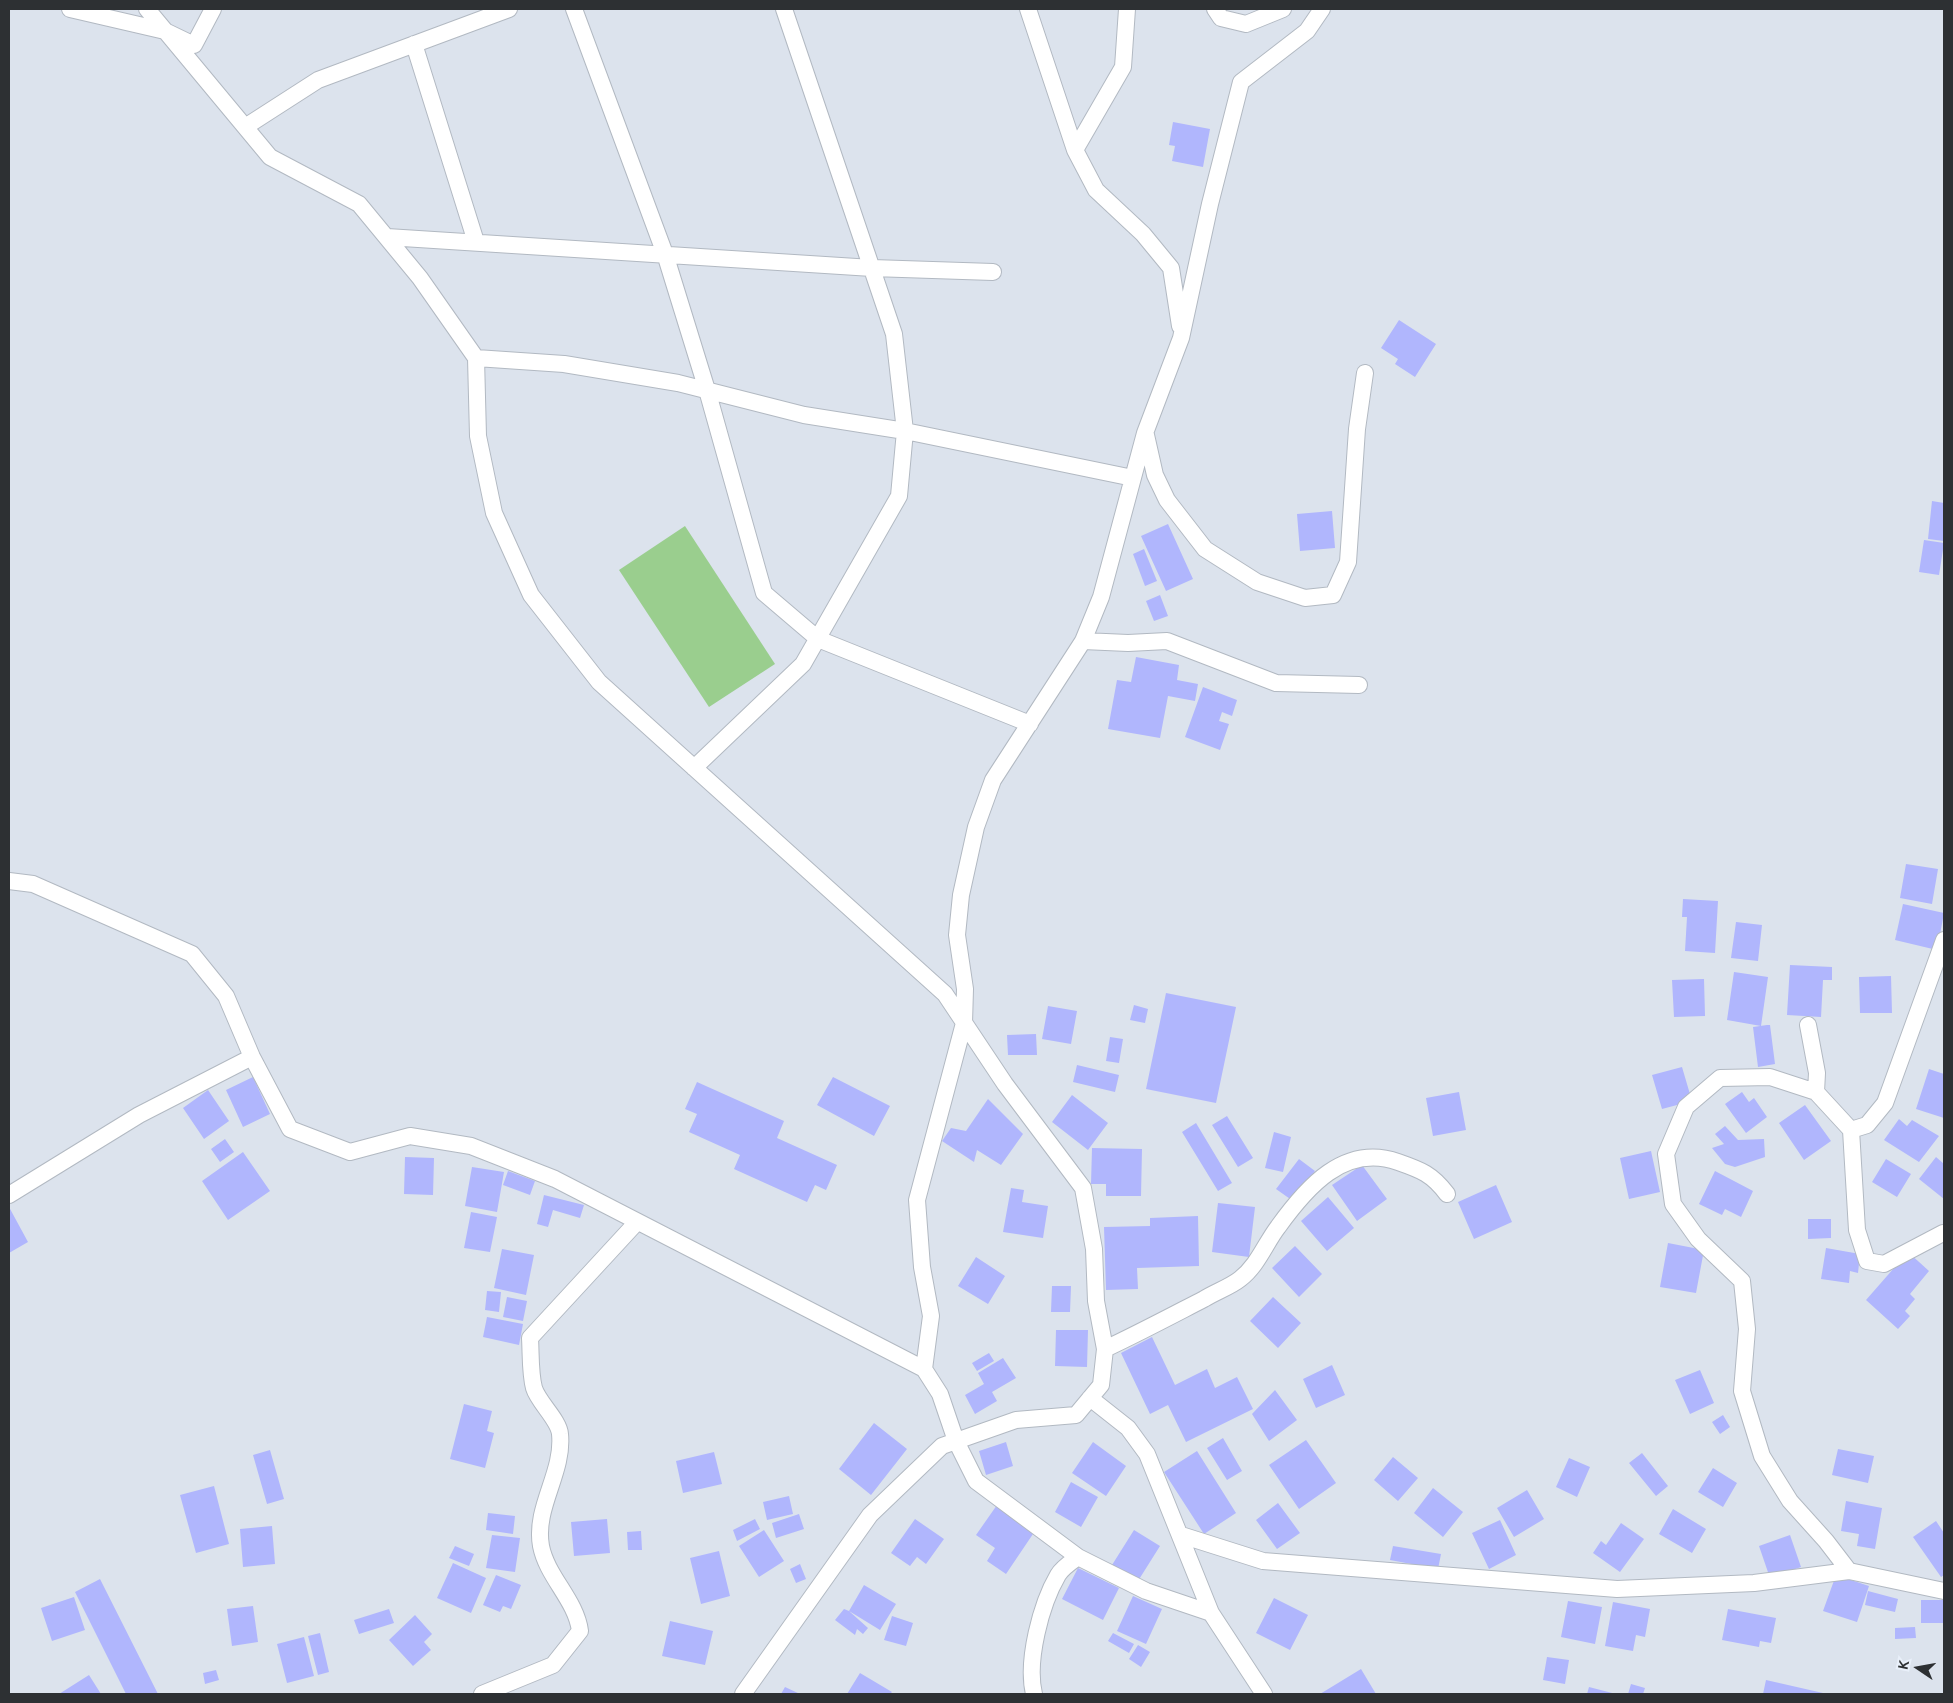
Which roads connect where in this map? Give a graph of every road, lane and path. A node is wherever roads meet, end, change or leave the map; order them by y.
1 (70, 9) edge
2 (146, 9) edge
3 (213, 9) edge
4 (509, 9) edge
5 (574, 9) edge
6 (784, 9) edge
7 (1028, 9) edge
8 (1127, 9) edge
9 (1215, 9) edge
10 (1283, 9) edge
11 (1322, 9) edge
12 (165, 31) junction
13 (414, 44) junction
14 (245, 127) junction
15 (1075, 150) junction
16 (387, 237) junction
17 (476, 242) junction
18 (665, 254) junction
19 (872, 268) junction
20 (993, 272) dead end
21 (1181, 338) junction
22 (476, 358) junction
23 (1366, 373) dead end
24 (707, 390) junction
25 (905, 431) junction
26 (1145, 433) junction
27 (1133, 478) junction
28 (818, 639) junction
29 (1083, 641) junction
30 (1359, 685) dead end
31 (1030, 724) junction
32 (694, 768) junction
33 (9, 881) edge
34 (1944, 940) edge
35 (964, 1023) junction
36 (1808, 1024) dead end
37 (252, 1057) junction
38 (1816, 1092) junction
39 (1852, 1130) junction
40 (1447, 1194) dead end
41 (9, 1196) edge
42 (637, 1222) junction
43 (1943, 1233) dead end
44 (1106, 1349) junction
45 (924, 1369) junction
46 (1090, 1398) junction
47 (956, 1442) junction
48 (1181, 1535) junction
49 (1078, 1557) junction
50 (1849, 1571) junction
51 (1944, 1591) edge
52 (1211, 1613) junction
53 (482, 1694) edge
54 (743, 1694) edge
55 (1034, 1694) edge
56 (1264, 1694) edge

1 - 12 street
2 - 12 street
3 - 12 street
4 - 13 street
5 - 18 street
6 - 19 street
7 - 15 street
8 - 15 street
9 - 10 street
11 - 21 street
12 - 14 street
13 - 14 street
13 - 17 street
14 - 16 street
15 - 21 street
16 - 17 street
16 - 22 street
17 - 18 street
18 - 19 street
18 - 24 street
19 - 20 street
19 - 25 street
21 - 26 street
22 - 24 street
22 - 32 street
23 - 26 street
24 - 25 street
24 - 28 street
25 - 27 street
25 - 28 street
26 - 27 street
27 - 29 street
28 - 31 street
28 - 32 street
29 - 30 street
29 - 31 street
31 - 35 street
32 - 35 street
33 - 37 street
34 - 39 street
35 - 44 street
35 - 45 street
36 - 38 street
37 - 41 street
37 - 42 street
38 - 39 street
38 - 50 street
39 - 43 street
40 - 44 street
42 - 45 street
42 - 53 street
44 - 46 street
45 - 47 street
46 - 47 street
46 - 48 street
47 - 49 street
47 - 54 street
48 - 50 street
48 - 52 street
49 - 52 street
49 - 55 street
50 - 51 street
52 - 56 street

